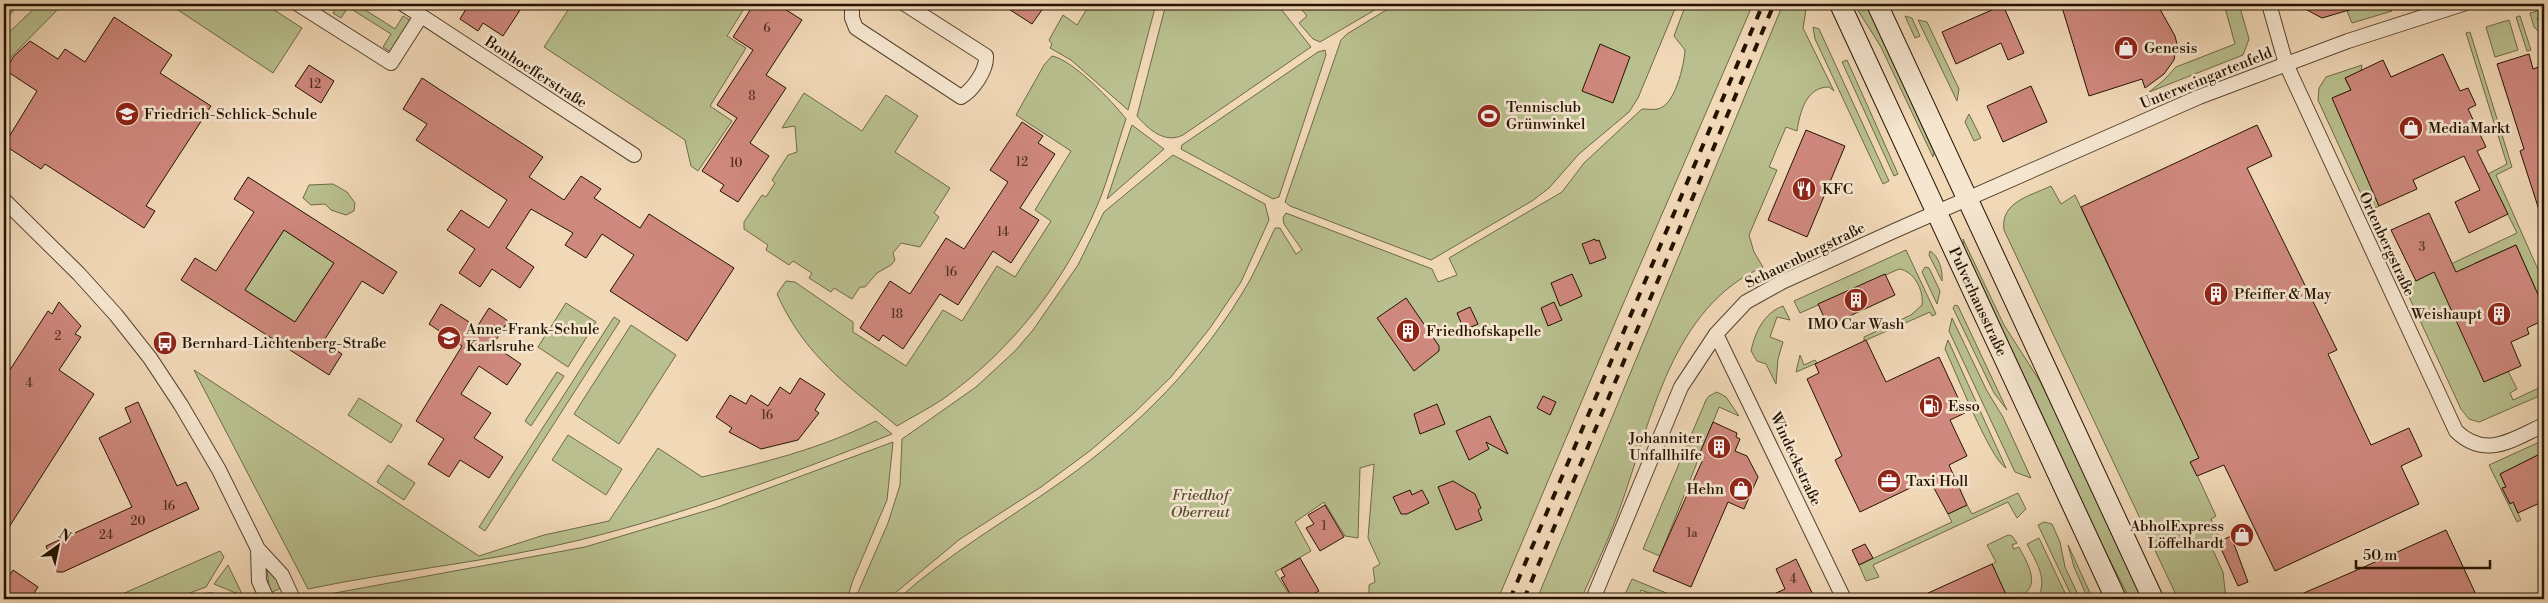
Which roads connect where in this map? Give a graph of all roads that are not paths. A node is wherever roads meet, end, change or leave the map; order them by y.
1 (298, 4) edge
2 (403, 4) edge
3 (852, 4) edge
4 (905, 4) edge
5 (1840, 4) edge
6 (1877, 4) edge
7 (2268, 4) edge
8 (2463, 4) edge
9 (421, 16) junction
10 (2286, 64) junction
11 (634, 155) dead end
12 (1968, 199) junction
13 (4, 200) edge
14 (1935, 213) junction
15 (1716, 334) junction
16 (2544, 424) edge
17 (258, 549) junction
18 (267, 599) edge
19 (293, 599) edge
20 (1593, 599) edge
21 (1844, 599) edge
22 (2116, 599) edge
23 (2154, 599) edge

1 - 9 street
2 - 9 street, Bonhoefferstraße
3 - 4 street
5 - 14 main road, Pulverhausstraße
6 - 12 main road
7 - 10 street, Ortenbergstraße
8 - 10 street, Unterweingartenfeld
9 - 11 street, Bonhoefferstraße
10 - 12 street, Unterweingartenfeld
10 - 16 street, Ortenbergstraße
12 - 14 street, Schauenburgstraße
12 - 23 main road
13 - 17 street
14 - 15 street, Schauenburgstraße
14 - 22 main road, Pulverhausstraße
15 - 20 street, Schauenburgstraße
15 - 21 street, Windeckstraße
17 - 18 street
17 - 19 street

